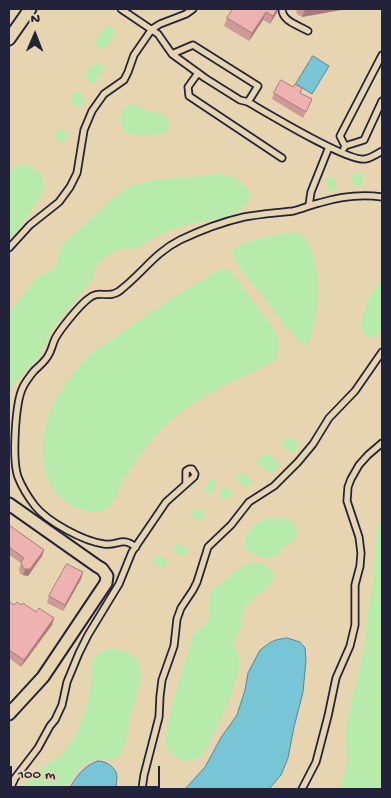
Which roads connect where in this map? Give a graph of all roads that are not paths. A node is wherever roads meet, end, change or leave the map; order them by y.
1 (30, 9) edge
2 (121, 9) edge
3 (193, 9) edge
4 (283, 9) edge
5 (152, 30) junction
6 (308, 31) dead end
7 (9, 39) edge
8 (172, 54) junction
9 (382, 55) edge
10 (198, 73) junction
11 (382, 101) edge
12 (248, 102) junction
13 (329, 147) junction
14 (343, 149) junction
15 (382, 151) edge
16 (282, 158) dead end
17 (382, 197) edge
18 (309, 205) junction
19 (9, 248) edge
20 (382, 352) edge
21 (382, 443) edge
22 (186, 484) dead end
23 (9, 504) edge
24 (136, 547) junction
25 (9, 714) edge
26 (10, 789) edge
27 (142, 789) edge
28 (302, 789) edge

1 - 7 street
2 - 5 lane
3 - 5 lane
4 - 6 lane
5 - 8 lane
5 - 19 lane
8 - 10 lane
8 - 12 lane
9 - 14 lane
10 - 12 lane
10 - 16 lane
11 - 14 lane
12 - 13 lane
13 - 14 lane
13 - 18 lane
14 - 15 lane
17 - 18 lane
18 - 24 lane
20 - 27 lane
21 - 28 lane
22 - 24 lane
23 - 25 street
24 - 26 lane

